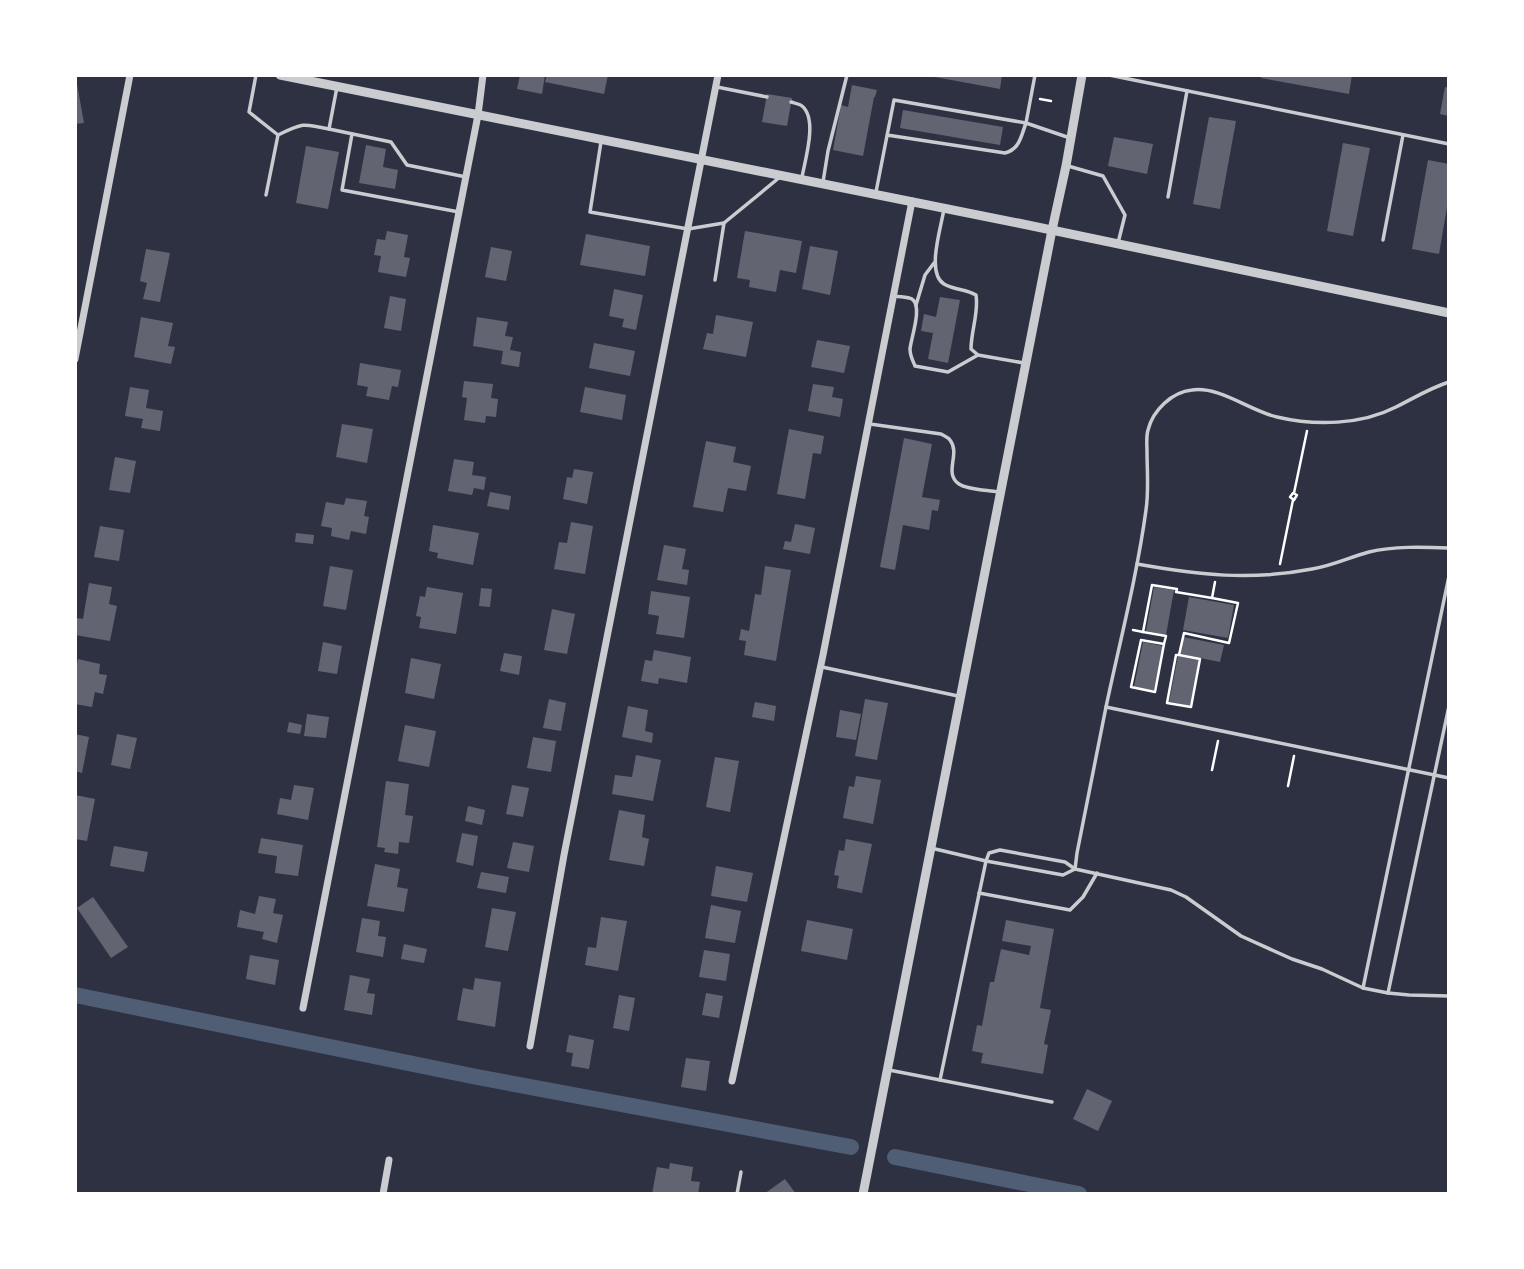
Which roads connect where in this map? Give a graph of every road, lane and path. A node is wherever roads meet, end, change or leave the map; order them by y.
1 (130, 75) edge
2 (256, 75) edge
3 (280, 75) edge
4 (483, 75) edge
5 (718, 75) edge
6 (847, 75) edge
7 (1035, 75) edge
8 (1082, 75) edge
9 (1109, 75) edge
10 (337, 87) junction
11 (716, 87) junction
12 (1187, 91) junction
13 (767, 97) dead end
14 (1039, 99) dead end
15 (1051, 101) dead end
16 (791, 102) dead end
17 (478, 115) junction
18 (1026, 123) junction
19 (329, 129) junction
20 (352, 134) junction
21 (278, 135) junction
22 (887, 135) junction
23 (1403, 135) junction
24 (1070, 138) junction
25 (602, 139) junction
26 (1449, 144) edge
27 (701, 159) junction
28 (1066, 166) junction
29 (782, 176) junction
30 (466, 177) junction
31 (802, 179) junction
32 (822, 184) junction
33 (876, 194) junction
34 (265, 195) dead end
35 (1168, 197) dead end
36 (912, 201) junction
37 (944, 208) junction
38 (459, 212) junction
39 (724, 223) junction
40 (688, 229) junction
41 (1052, 230) junction
42 (1382, 240) dead end
43 (1118, 243) junction
44 (934, 263) junction
45 (715, 280) dead end
46 (893, 295) junction
47 (916, 305) junction
48 (1449, 313) edge
49 (978, 355) junction
50 (75, 359) edge
51 (1026, 364) junction
52 (1449, 382) edge
53 (1309, 421) junction
54 (868, 424) junction
55 (1000, 492) junction
56 (1449, 548) edge
57 (1137, 564) junction
58 (1278, 574) junction
59 (1216, 576) junction
60 (1449, 576) edge
61 (1212, 598) junction
62 (1123, 627) junction
63 (1143, 632) junction
64 (1164, 644) junction
65 (1180, 655) junction
66 (820, 667) junction
67 (960, 696) junction
68 (1449, 706) edge
69 (1105, 707) junction
70 (1220, 730) junction
71 (1297, 746) junction
72 (1408, 769) junction
73 (1212, 770) dead end
74 (1434, 775) junction
75 (1449, 778) edge
76 (1288, 786) dead end
77 (930, 848) junction
78 (986, 861) junction
79 (1076, 869) junction
80 (1097, 873) junction
81 (979, 892) junction
82 (1363, 988) junction
83 (1388, 993) junction
84 (1449, 996) edge
85 (303, 1007) dead end
86 (530, 1046) dead end
87 (887, 1070) junction
88 (940, 1080) junction
89 (732, 1082) dead end
90 (1052, 1102) dead end
91 (389, 1160) dead end
92 (741, 1172) dead end
93 (383, 1194) edge
94 (737, 1194) edge
95 (863, 1194) edge

1 - 50 street
2 - 21 lane
3 - 10 street
4 - 17 street
5 - 11 street
6 - 32 lane
7 - 18 lane
8 - 24 street
9 - 12 lane
10 - 17 street
10 - 19 lane
11 - 13 lane
11 - 27 street
12 - 23 lane
12 - 35 lane
14 - 15 path
16 - 31 lane
17 - 25 street
17 - 30 street
18 - 22 lane
18 - 22 lane
18 - 24 lane
19 - 20 lane
19 - 21 lane
20 - 30 lane
20 - 38 lane
21 - 34 lane
22 - 33 lane
23 - 26 lane
23 - 42 lane
24 - 28 street
25 - 27 street
25 - 40 lane
27 - 29 street
27 - 40 street
28 - 41 street
28 - 43 lane
29 - 31 street
29 - 39 lane
30 - 38 street
31 - 32 street
32 - 33 street
33 - 36 street
36 - 37 street
36 - 46 street
37 - 41 street
37 - 44 lane
38 - 85 street
39 - 40 lane
39 - 45 lane
40 - 86 street
41 - 43 street
41 - 51 street
43 - 48 street
44 - 47 lane
44 - 49 lane
46 - 47 lane
46 - 54 street
47 - 49 lane
49 - 51 lane
51 - 55 street
52 - 53 lane
53 - 57 lane
53 - 58 path
54 - 55 lane
54 - 66 street
55 - 67 street
56 - 58 lane
57 - 59 lane
57 - 62 lane
58 - 59 lane
59 - 61 path
60 - 72 lane
61 - 63 path
61 - 65 path
62 - 63 path
62 - 69 lane
63 - 64 path
64 - 64 path
65 - 65 path
66 - 67 lane
66 - 89 street
67 - 77 street
68 - 74 lane
69 - 70 lane
69 - 79 lane
70 - 71 lane
70 - 73 path
71 - 72 lane
71 - 76 path
72 - 74 lane
72 - 82 lane
74 - 75 lane
74 - 83 lane
77 - 78 lane
77 - 87 street
78 - 79 lane
78 - 79 lane
78 - 81 lane
79 - 80 lane
80 - 81 lane
80 - 82 lane
81 - 88 lane
82 - 83 lane
83 - 84 lane
87 - 88 lane
87 - 95 street
88 - 90 lane
91 - 93 street
92 - 94 lane

